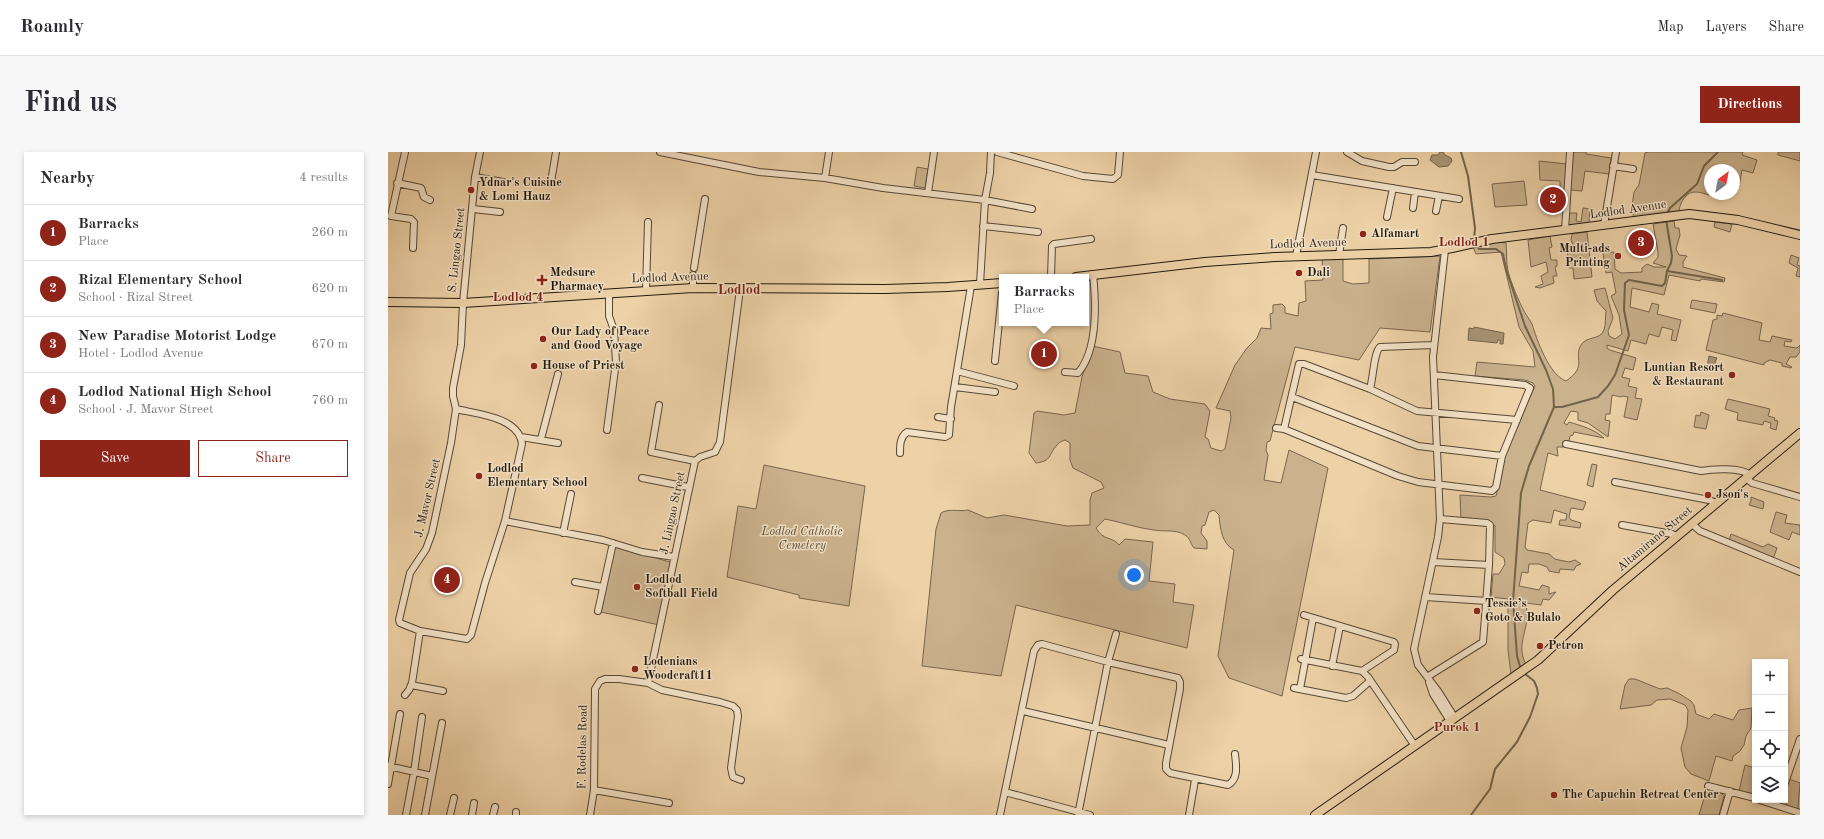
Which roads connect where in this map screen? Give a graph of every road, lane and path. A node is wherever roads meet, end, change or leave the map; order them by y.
1 (405, 152) edge
2 (480, 152) edge
3 (556, 152) edge
4 (661, 152) edge
5 (829, 152) edge
6 (934, 152) edge
7 (991, 152) edge
8 (997, 152) edge
9 (1120, 152) edge
10 (1316, 152) edge
11 (1347, 152) edge
12 (1570, 152) edge
13 (1616, 152) edge
14 (1415, 162) dead end
15 (1613, 166) junction
16 (1633, 169) dead end
17 (1312, 175) junction
18 (475, 176) junction
19 (826, 178) junction
20 (503, 182) dead end
21 (551, 182) dead end
22 (398, 183) junction
23 (1393, 188) junction
24 (1415, 192) junction
25 (928, 193) junction
26 (1439, 196) junction
27 (705, 199) dead end
28 (1459, 199) dead end
29 (430, 200) dead end
30 (985, 200) junction
31 (1413, 208) dead end
32 (472, 209) junction
33 (1032, 209) dead end
34 (500, 212) dead end
35 (1436, 212) dead end
36 (1387, 217) dead end
37 (648, 222) dead end
38 (1604, 225) junction
39 (983, 226) junction
40 (1344, 228) dead end
41 (1565, 230) junction
42 (1038, 232) dead end
43 (1800, 235) edge
44 (1091, 239) dead end
45 (413, 248) dead end
46 (1445, 250) junction
47 (1339, 255) junction
48 (1296, 256) junction
49 (1051, 274) edge
50 (1093, 274) junction
51 (1089, 275) edge
52 (999, 283) edge
53 (980, 284) junction
54 (971, 286) junction
55 (693, 288) junction
56 (740, 289) junction
57 (646, 291) junction
58 (609, 293) junction
59 (388, 302) edge
60 (463, 303) junction
61 (999, 322) edge
62 (1434, 345) junction
63 (995, 361) dead end
64 (957, 371) junction
65 (1065, 372) dead end
66 (558, 374) dead end
67 (1434, 375) junction
68 (1014, 386) dead end
69 (955, 387) junction
70 (1370, 389) junction
71 (995, 392) dead end
72 (1292, 397) junction
73 (659, 405) dead end
74 (456, 409) junction
75 (1436, 413) junction
76 (938, 417) dead end
77 (951, 418) junction
78 (1517, 420) junction
79 (1276, 428) dead end
80 (1284, 429) junction
81 (607, 430) dead end
82 (1800, 433) edge
83 (521, 437) junction
84 (541, 439) junction
85 (558, 443) dead end
86 (1566, 444) dead end
87 (1438, 449) junction
88 (900, 453) dead end
89 (1502, 456) junction
90 (695, 461) junction
91 (1748, 477) junction
92 (642, 478) dead end
93 (1615, 482) dead end
94 (1439, 485) junction
95 (688, 487) junction
96 (571, 494) dead end
97 (1800, 497) edge
98 (1716, 503) junction
99 (1440, 519) junction
100 (505, 521) junction
101 (1692, 524) junction
102 (1622, 525) dead end
103 (563, 533) junction
104 (1677, 536) junction
105 (613, 543) junction
106 (674, 557) junction
107 (1433, 562) junction
108 (1490, 565) junction
109 (1800, 572) edge
110 (575, 582) dead end
111 (603, 587) junction
112 (1425, 597) junction
113 (1487, 601) junction
114 (598, 611) dead end
115 (1304, 615) dead end
116 (1313, 618) junction
117 (1340, 626) junction
118 (420, 631) junction
119 (1116, 634) dead end
120 (1303, 659) junction
121 (1108, 662) junction
122 (1332, 666) junction
123 (1362, 671) junction
124 (1428, 677) junction
125 (1370, 681) junction
126 (648, 683) junction
127 (411, 684) junction
128 (443, 691) dead end
129 (405, 695) dead end
130 (1022, 711) junction
131 (400, 714) dead end
132 (422, 717) dead end
133 (1453, 719) junction
134 (442, 723) dead end
135 (1096, 727) junction
136 (1800, 739) edge
137 (1169, 745) junction
138 (1415, 746) junction
139 (1235, 754) dead end
140 (390, 767) edge
141 (414, 772) junction
142 (1788, 774) edge
143 (432, 776) junction
144 (741, 780) dead end
145 (1195, 780) junction
146 (388, 784) edge
147 (1708, 786) dead end
148 (594, 790) junction
149 (1730, 791) junction
150 (1005, 792) junction
151 (1752, 797) edge
152 (454, 798) dead end
153 (474, 803) dead end
154 (669, 803) dead end
155 (1779, 803) edge
156 (495, 807) dead end
157 (1800, 812) edge
158 (1079, 813) edge
159 (1792, 813) edge
160 (406, 815) edge
161 (425, 815) edge
162 (450, 815) edge
163 (472, 815) edge
164 (493, 815) edge
165 (590, 815) edge
166 (1000, 815) edge
167 (1090, 815) edge
168 (1189, 815) edge
169 (1315, 815) edge
170 (1723, 815) edge

1 - 22 street
2 - 18 street, S. Lingao Street
3 - 21 street
4 - 19 street
5 - 19 street
6 - 25 street
7 - 30 street
8 - 9 street
10 - 17 street
11 - 14 street
12 - 41 street
13 - 15 street
15 - 16 street
15 - 38 street
17 - 23 street
17 - 48 street
18 - 20 street
18 - 32 street, S. Lingao Street
19 - 25 street
22 - 29 street
22 - 45 street
23 - 24 street
23 - 36 street
24 - 26 street
24 - 31 street
25 - 30 street
26 - 28 street
26 - 35 street
27 - 55 street
30 - 33 street
30 - 39 street
32 - 34 street
32 - 60 street, S. Lingao Street
37 - 57 street
38 - 41 main road, Lodlod Avenue
38 - 43 main road, Lodlod Avenue
39 - 42 street
39 - 53 street
40 - 47 street
41 - 46 main road, Lodlod Avenue
44 - 49 street
46 - 47 main road, Lodlod Avenue
46 - 62 street
47 - 48 main road, Lodlod Avenue
48 - 50 main road, Lodlod Avenue
50 - 51 main road, Lodlod Avenue
50 - 65 street
52 - 53 main road, Lodlod Avenue
53 - 54 main road, Lodlod Avenue
54 - 56 main road, Lodlod Avenue
54 - 64 street
55 - 56 main road, Lodlod Avenue
55 - 57 main road, Lodlod Avenue
56 - 90 street, J. Lingao Street
57 - 58 main road, Lodlod Avenue
58 - 60 main road, Lodlod Avenue
58 - 81 street
59 - 60 main road, Lodlod Avenue
60 - 74 street, J. Mavor Street
61 - 63 street
62 - 67 street
62 - 70 street
64 - 68 street
64 - 69 street
66 - 84 street
67 - 75 street
67 - 78 street
69 - 71 street
69 - 77 street
70 - 72 street
70 - 75 street
72 - 80 street
72 - 87 street
73 - 90 street
74 - 83 street
74 - 118 street, J. Mavor Street
75 - 78 street
75 - 87 street
76 - 77 street
77 - 88 street
78 - 89 street
79 - 80 street
80 - 94 street
82 - 91 main road, Altamirano Street
83 - 84 street
83 - 100 street
84 - 85 street
86 - 91 street
87 - 89 street
87 - 94 street
89 - 94 street
90 - 95 street, J. Lingao Street
91 - 97 street
91 - 98 main road, Altamirano Street
92 - 95 street
93 - 98 street
94 - 99 street
95 - 106 street, J. Lingao Street
96 - 103 street
98 - 101 main road, Altamirano Street
99 - 107 street
99 - 108 street
100 - 103 street
100 - 118 street, J. Mavor Street
101 - 104 main road, Altamirano Street
101 - 109 street
102 - 104 street
103 - 105 street
104 - 133 main road, Altamirano Street
105 - 106 street
105 - 111 street
106 - 126 street, J. Lingao Street
107 - 108 street
107 - 112 street
108 - 113 street
110 - 111 street
111 - 114 street
112 - 113 street
112 - 124 street
113 - 124 street
115 - 116 street
116 - 117 street
116 - 120 street
117 - 122 street
117 - 123 street
118 - 127 street
119 - 121 street
120 - 122 street
120 - 125 street
121 - 130 street
121 - 135 street
121 - 137 street
122 - 123 street
123 - 125 street
124 - 133 street
125 - 138 street
126 - 144 street
126 - 148 street, F. Rodelas Road
127 - 128 street
127 - 129 street
130 - 135 street
130 - 150 street
131 - 140 street
132 - 141 street
133 - 138 main road, Altamirano Street
134 - 143 street
135 - 137 street
135 - 158 street
136 - 142 street
137 - 145 street
138 - 169 main road, Altamirano Street
139 - 145 street
140 - 141 street
140 - 146 street
141 - 143 street
141 - 160 street
143 - 161 street
145 - 168 street
147 - 149 street
148 - 154 street
148 - 165 street, F. Rodelas Road
149 - 151 street
149 - 170 street
150 - 158 street
150 - 166 street
152 - 162 street
153 - 163 street
155 - 159 street
156 - 164 street
157 - 159 street
158 - 167 street

